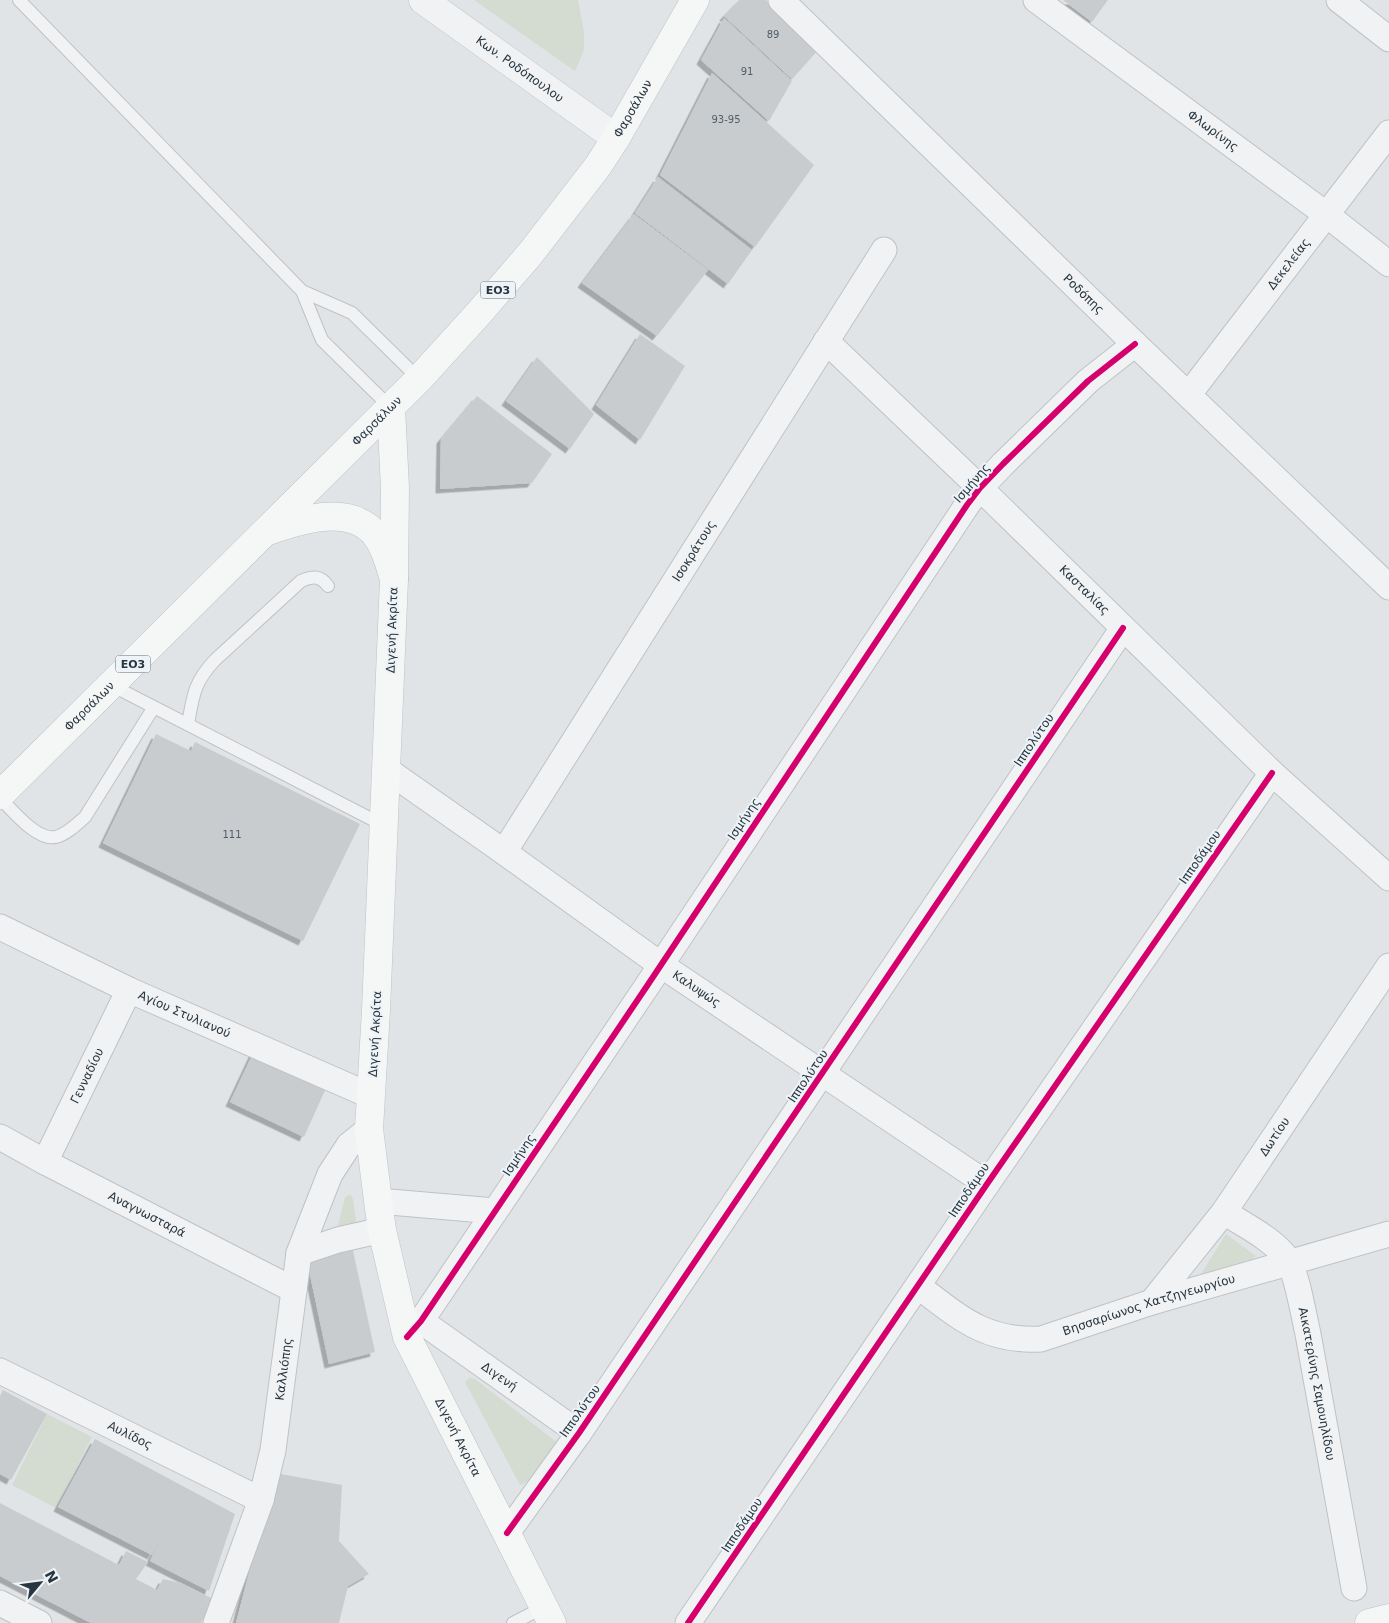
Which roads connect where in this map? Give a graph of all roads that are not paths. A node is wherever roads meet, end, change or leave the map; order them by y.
1 (19, 0) edge
2 (423, 0) edge
3 (695, 0) edge
4 (781, 0) edge
5 (1036, 0) edge
6 (1339, 0) edge
7 (1386, 30) edge
8 (1389, 133) edge
9 (616, 138) junction
10 (1326, 215) junction
11 (884, 250) dead end
12 (1389, 264) edge
13 (302, 291) junction
14 (826, 341) junction
15 (1135, 344) junction
16 (420, 380) junction
17 (1189, 394) junction
18 (391, 408) junction
19 (980, 488) junction
20 (264, 532) junction
21 (1386, 577) edge
22 (394, 579) junction
23 (328, 586) dead end
24 (1123, 628) junction
25 (111, 685) junction
26 (154, 707) junction
27 (188, 724) junction
28 (387, 770) junction
29 (1272, 773) junction
30 (0, 796) edge
31 (385, 826) junction
32 (504, 852) junction
33 (1389, 878) edge
34 (0, 927) edge
35 (661, 965) junction
36 (1389, 966) edge
37 (129, 990) junction
38 (824, 1073) junction
39 (371, 1096) junction
40 (369, 1129) junction
41 (0, 1137) edge
42 (45, 1162) junction
43 (987, 1184) junction
44 (378, 1200) junction
45 (495, 1211) junction
46 (1224, 1212) junction
47 (382, 1230) junction
48 (1389, 1234) edge
49 (300, 1253) junction
50 (1290, 1262) junction
51 (918, 1286) junction
52 (294, 1290) junction
53 (1152, 1302) junction
54 (414, 1329) junction
55 (3, 1380) edge
56 (579, 1433) junction
57 (261, 1500) junction
58 (507, 1533) junction
59 (1354, 1588) dead end
60 (0, 1603) edge
61 (548, 1615) edge
62 (1389, 1618) edge
63 (39, 1623) edge
64 (216, 1623) edge
65 (513, 1623) edge
66 (688, 1623) edge
67 (1369, 1623) edge

1 - 13 lane
2 - 9 street, Κων. Ροδόπουλου
3 - 9 main road, Φαρσάλων / ΕΟ3
4 - 15 street, Ροδόπης
5 - 10 street, Φλωρίνης
6 - 7 street
8 - 10 street, Δεκελείας
9 - 16 main road, Φαρσάλων / ΕΟ3
10 - 12 street, Φλωρίνης
10 - 17 street, Δεκελείας
11 - 14 street, Ισοκράτους
13 - 16 lane
13 - 18 lane
14 - 19 street, Κασταλίας
14 - 32 street, Ισοκράτους
15 - 17 street, Ροδόπης
15 - 19 street, Ισμήνης
16 - 18 main road, Φαρσάλων / ΕΟ3
17 - 21 street, Ροδόπης
18 - 20 main road, Φαρσάλων / ΕΟ3
18 - 22 main road, Διγενή Ακρίτα
19 - 24 street, Κασταλίας
19 - 35 street, Ισμήνης
20 - 22 main road
20 - 25 main road, Φαρσάλων / ΕΟ3
22 - 28 main road, Διγενή Ακρίτα
23 - 27 lane
24 - 29 street, Κασταλίας
24 - 38 street, Ιππολύτου
25 - 26 lane
25 - 30 main road, Φαρσάλων / ΕΟ3
26 - 27 lane
26 - 30 lane
27 - 31 lane
28 - 31 main road, Διγενή Ακρίτα
28 - 32 street, Καλυψώς
29 - 33 street, Κασταλίας
29 - 43 street, Ιπποδάμου
31 - 39 main road, Διγενή Ακρίτα
32 - 35 street, Καλυψώς
34 - 37 street, Αγίου Στυλιανού
35 - 38 street, Καλυψώς
35 - 45 street, Ισμήνης
36 - 46 street, Δωτίου
37 - 39 street, Αγίου Στυλιανού
37 - 42 street, Γενναδίου
38 - 43 street, Καλυψώς
38 - 56 street, Ιππολύτου
39 - 40 main road, Διγενή Ακρίτα
40 - 44 main road, Διγενή Ακρίτα
40 - 49 street, Καλλιόπης
41 - 42 street, Αναγνωσταρά
42 - 52 street, Αναγνωσταρά
43 - 51 street, Ιπποδάμου
44 - 45 street
44 - 47 main road, Διγενή Ακρίτα
45 - 54 street, Ισμήνης
46 - 50 street, Αικατερίνης Σαμουηλίδου
46 - 53 street, Δωτίου
47 - 49 street
47 - 54 main road, Διγενή Ακρίτα
48 - 50 street, Βησσαρίωνος Χατζηγεωργίου
49 - 52 street, Καλλιόπης
50 - 53 street, Βησσαρίωνος Χατζηγεωργίου
50 - 59 street, Αικατερίνης Σαμουηλίδου
51 - 53 street, Βησσαρίωνος Χατζηγεωργίου
51 - 66 street, Ιπποδάμου
52 - 57 street, Καλλιόπης
54 - 56 street, Διγενή
54 - 58 main road, Διγενή Ακρίτα
55 - 57 street, Αυλίδος
56 - 58 street, Ιππολύτου
57 - 64 street, Καλλιόπης
58 - 61 main road, Διγενή Ακρίτα
60 - 63 street
61 - 65 lane
62 - 67 main road

